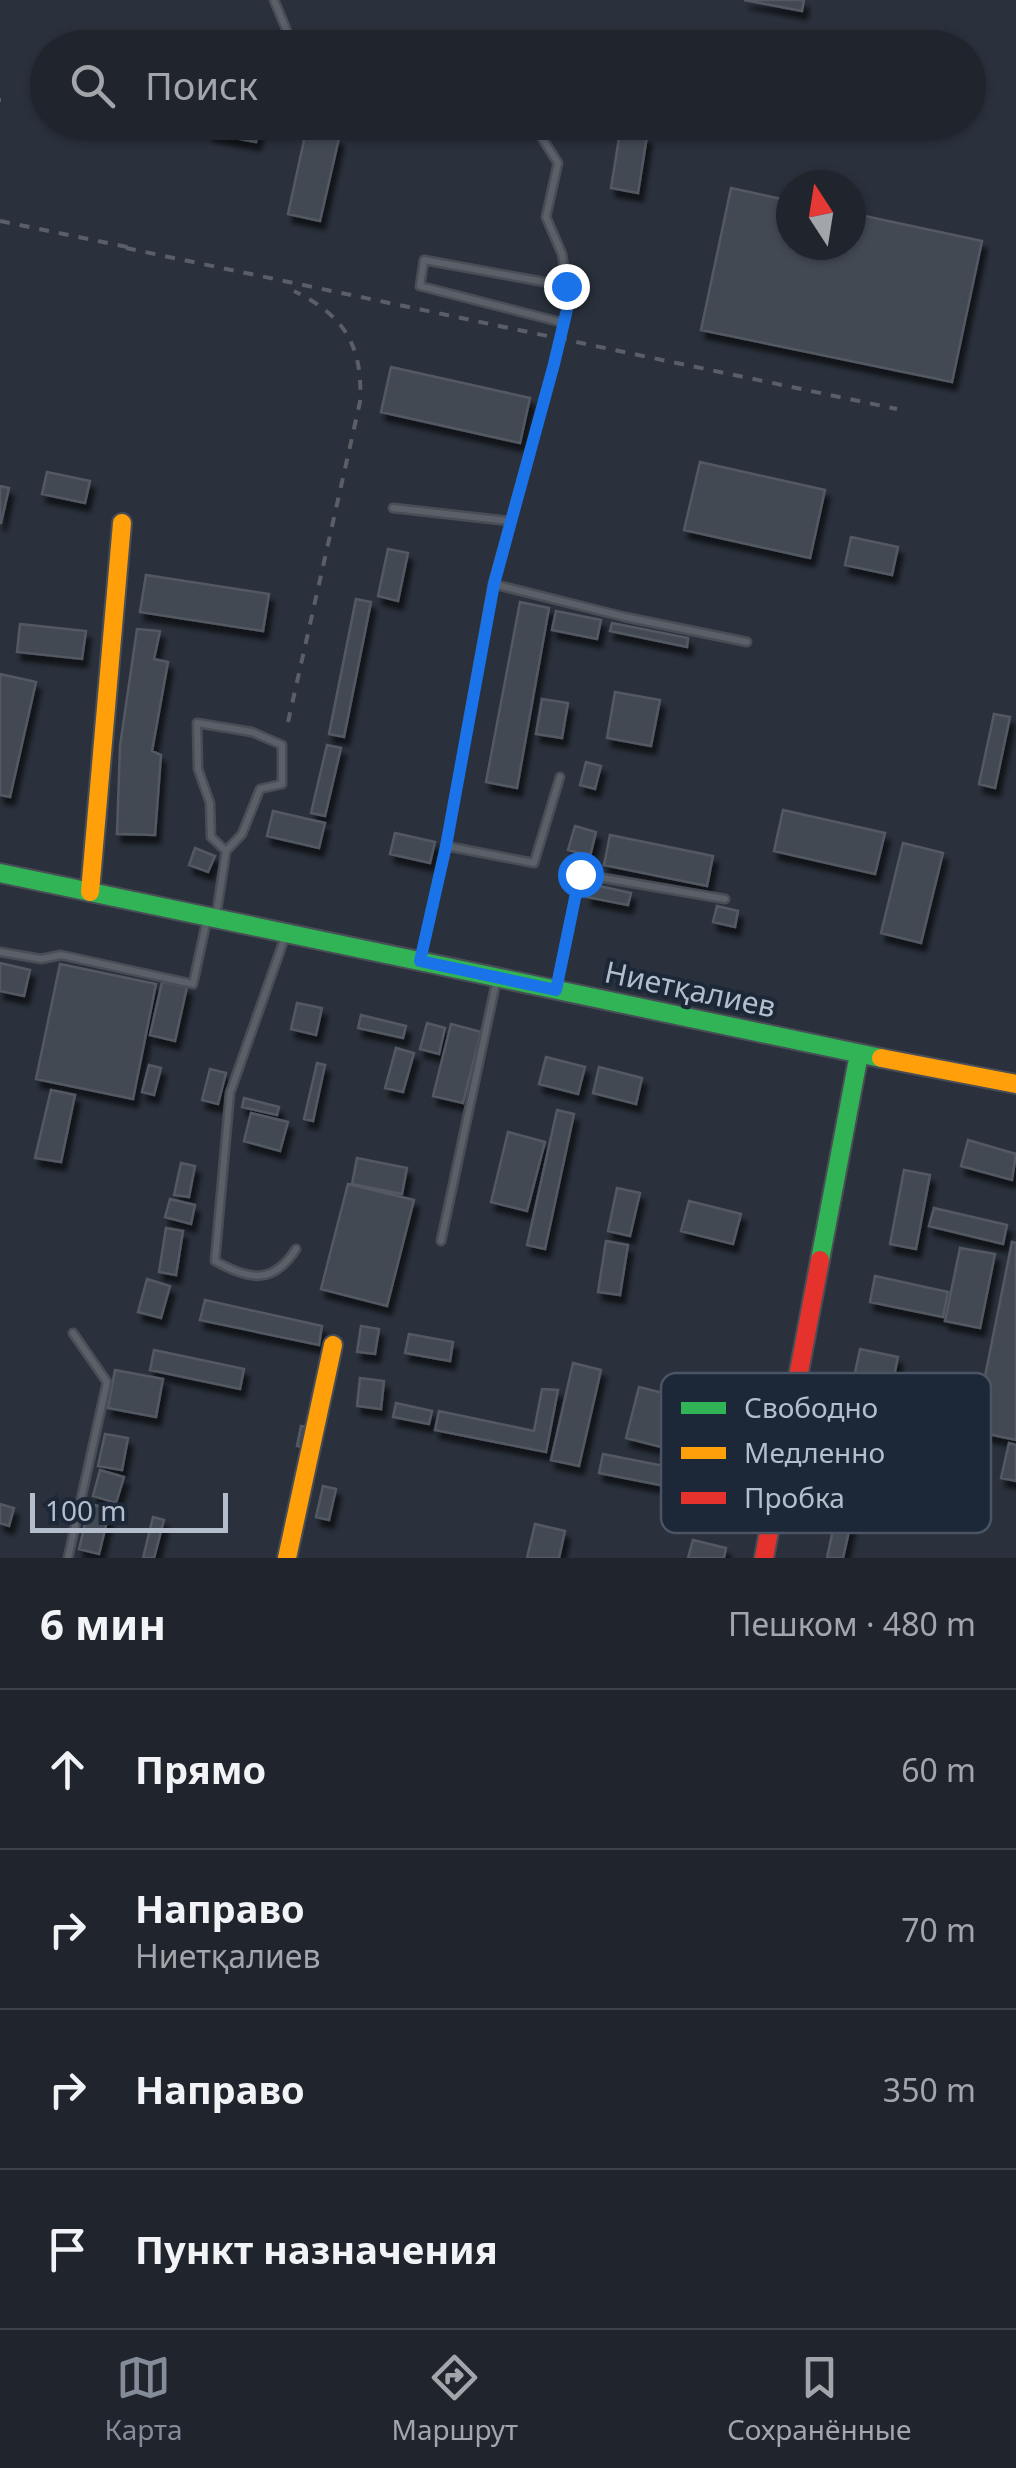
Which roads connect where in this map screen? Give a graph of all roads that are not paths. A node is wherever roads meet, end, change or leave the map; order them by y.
1 (274, 0) edge
2 (286, 30) edge
3 (543, 140) edge
4 (566, 286) junction
5 (564, 323) junction
6 (394, 508) dead end
7 (510, 520) junction
8 (122, 523) dead end
9 (494, 584) junction
10 (747, 642) dead end
11 (560, 776) dead end
12 (446, 846) junction
13 (226, 851) junction
14 (0, 872) edge
15 (90, 892) junction
16 (725, 899) dead end
17 (212, 917) junction
18 (286, 933) junction
19 (0, 952) edge
20 (420, 961) junction
21 (498, 977) junction
22 (556, 990) junction
23 (860, 1054) junction
24 (1016, 1084) edge
25 (441, 1241) dead end
26 (296, 1249) dead end
27 (73, 1333) dead end
28 (332, 1345) dead end
29 (799, 1373) edge
30 (769, 1533) edge
31 (68, 1558) edge
32 (287, 1558) edge
33 (764, 1558) edge

1 - 2 lane
3 - 4 lane
4 - 5 lane
4 - 5 lane
5 - 7 lane, bridge
6 - 7 lane
7 - 9 lane
8 - 15 street
9 - 10 lane
9 - 12 lane
11 - 12 lane
12 - 20 lane
13 - 13 lane
13 - 17 lane
14 - 15 street, Ниетқалиев
15 - 17 street, Ниетқалиев
16 - 22 lane
17 - 18 street, Ниетқалиев
17 - 19 lane
18 - 20 street, Ниетқалиев
18 - 26 lane
20 - 21 street, Ниетқалиев
21 - 22 street, Ниетқалиев
21 - 25 lane
22 - 23 street, Ниетқалиев
23 - 24 street, Ниетқалиев
23 - 29 street
27 - 31 lane
28 - 32 street
30 - 33 street

